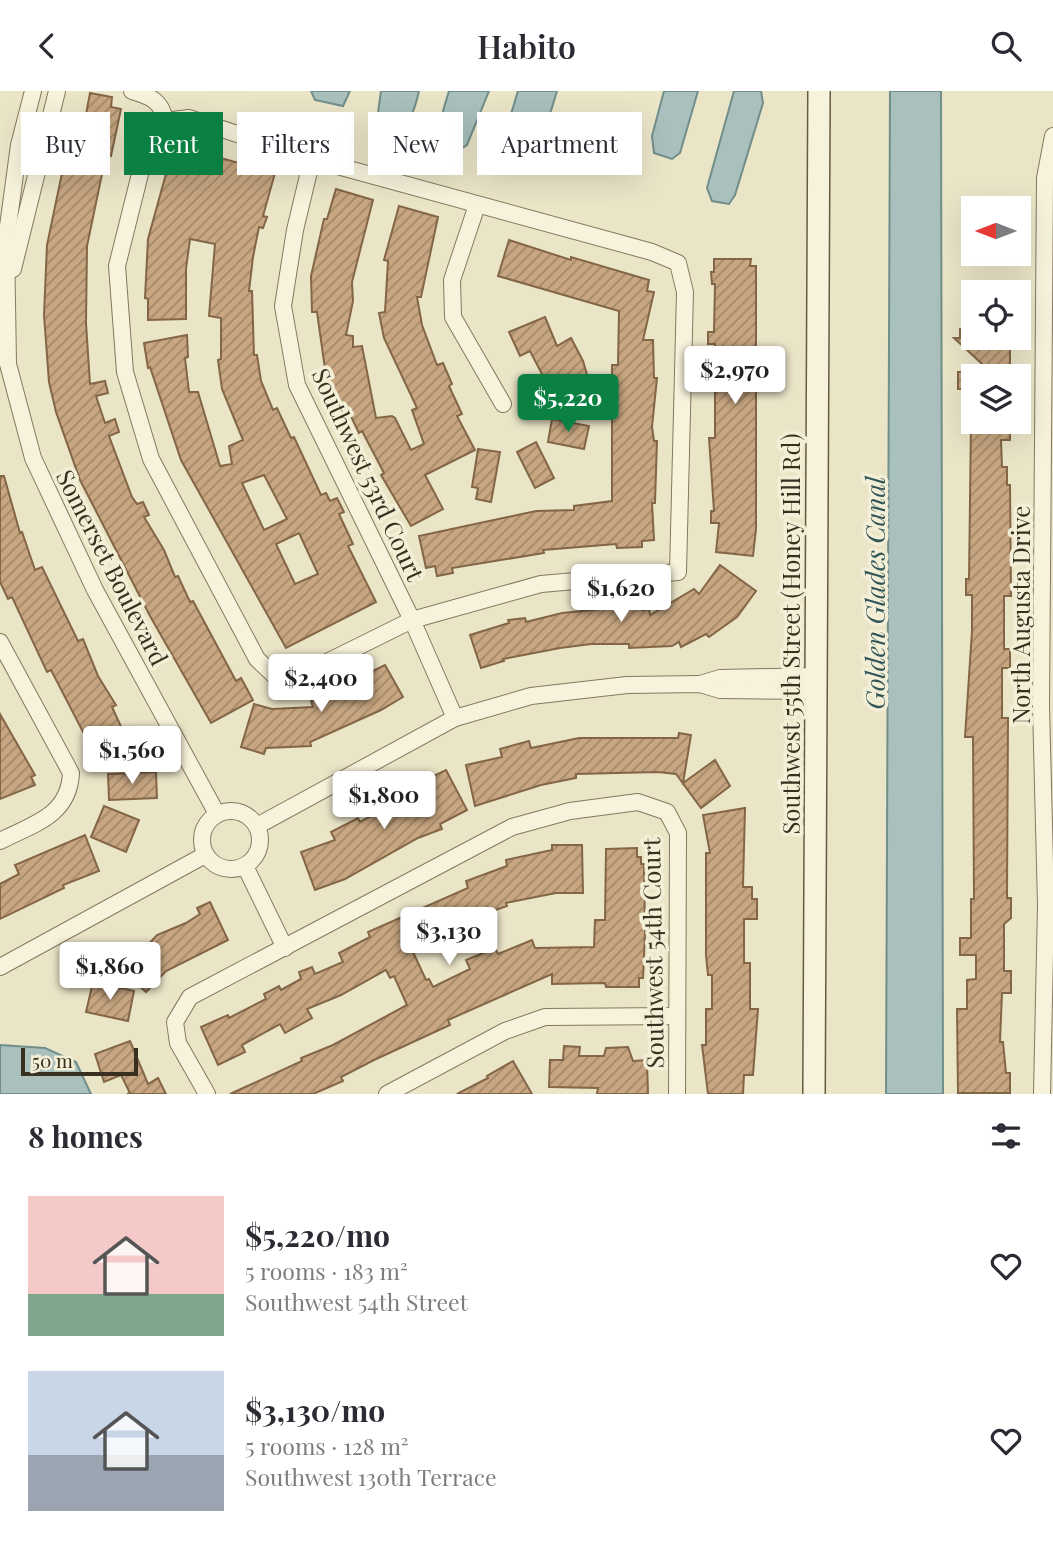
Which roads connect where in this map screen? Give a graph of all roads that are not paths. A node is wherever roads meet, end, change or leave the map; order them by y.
1 (33, 91) edge
2 (57, 91) edge
3 (132, 91) edge
4 (818, 91) edge
5 (163, 112) edge
6 (1053, 136) edge
7 (354, 171) edge
8 (140, 175) edge
9 (308, 175) edge
10 (477, 205) junction
11 (6, 327) junction
12 (4, 364) edge
13 (503, 404) dead end
14 (412, 620) junction
15 (0, 642) edge
16 (817, 684) junction
17 (1047, 705) edge
18 (455, 718) junction
19 (217, 814) junction
20 (257, 825) junction
21 (0, 841) edge
22 (205, 855) junction
23 (245, 866) junction
24 (285, 948) junction
25 (0, 967) edge
26 (677, 1016) junction
27 (1047, 1056) edge
28 (207, 1094) edge
29 (387, 1094) edge
30 (677, 1094) edge
31 (814, 1094) edge
32 (1042, 1094) edge

1 - 11 street, Somerset Boulevard
2 - 11 street, Somerset Boulevard
3 - 5 street
4 - 16 street, Southwest 55th Street (Honey Hill Rd)
6 - 17 street, North Augusta Drive
7 - 10 street
8 - 14 street
9 - 14 street, Southwest 53rd Court
10 - 13 street
10 - 14 street
11 - 12 street, Somerset Boulevard
12 - 19 street, Somerset Boulevard
14 - 18 street, Southwest 53rd Court
15 - 21 street
16 - 18 street
16 - 31 street, Southwest 55th Street (Honey Hill Rd)
17 - 27 street, North Augusta Drive
18 - 20 street
19 - 20 street
19 - 22 street
20 - 23 street
22 - 23 street
22 - 25 street
23 - 24 street
24 - 26 street, Southwest 54th Court
24 - 28 street
26 - 29 street
26 - 30 street, Southwest 54th Court
27 - 32 street, North Augusta Drive

